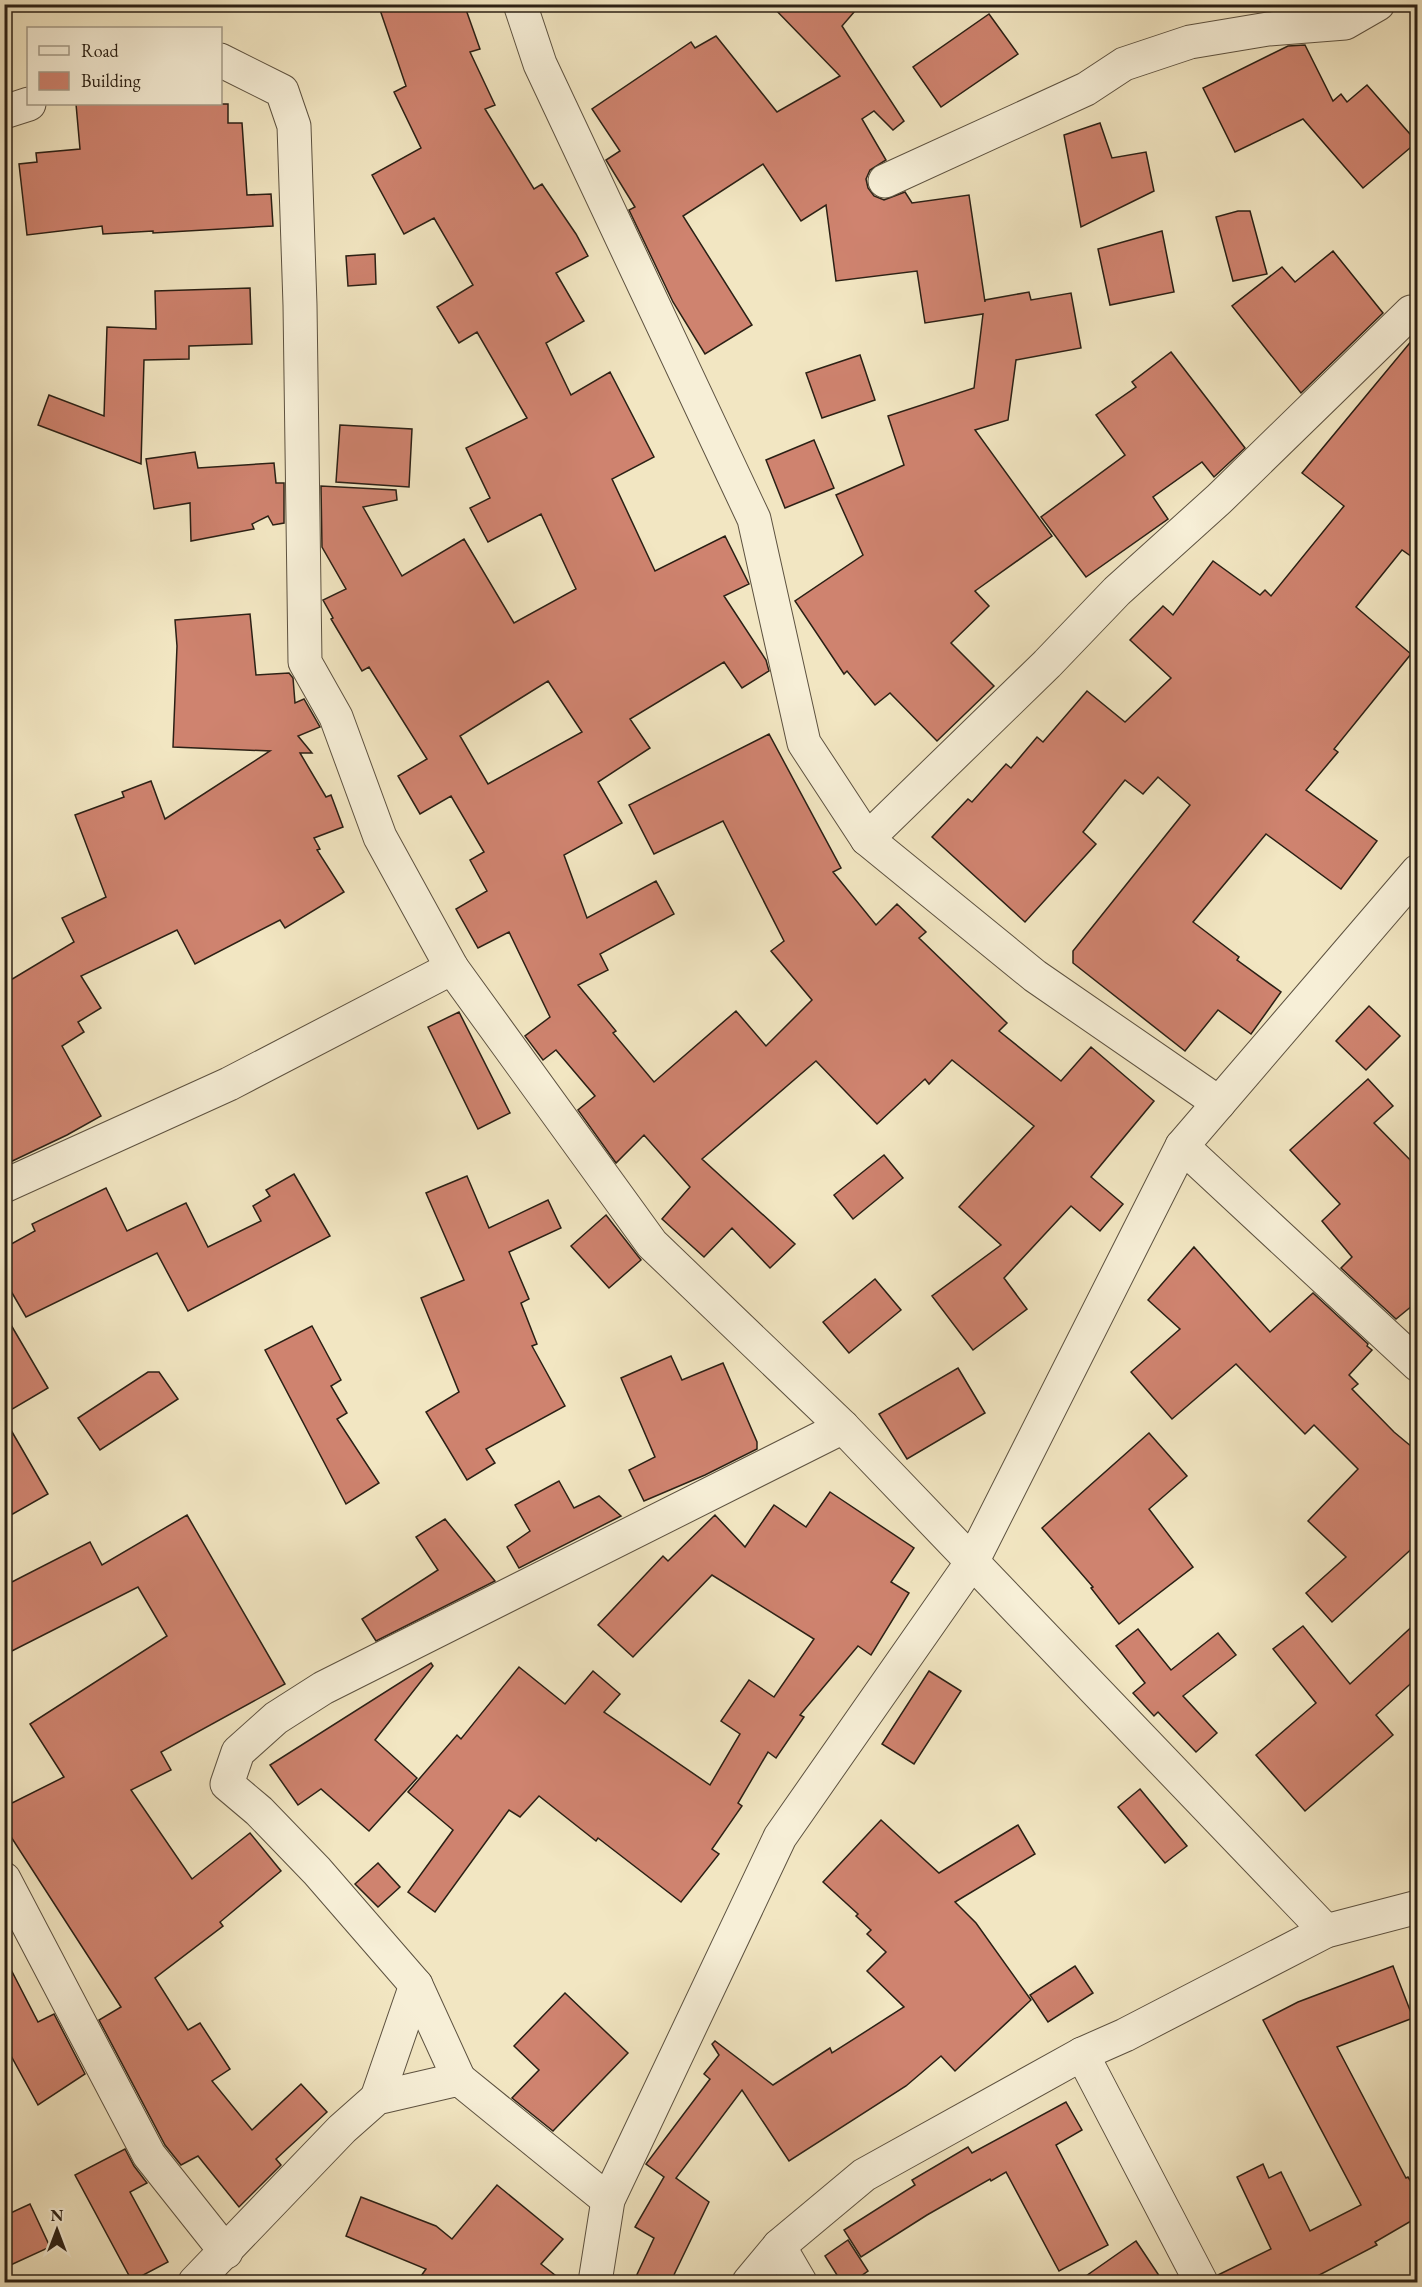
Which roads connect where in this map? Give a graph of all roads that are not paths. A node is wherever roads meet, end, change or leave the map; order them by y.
1 (520, 4) edge
2 (1378, 4) edge
3 (222, 61) edge
4 (27, 105) edge
5 (4, 112) edge
6 (885, 181) dead end
7 (1411, 312) dead end
8 (867, 839) junction
9 (1418, 871) edge
10 (452, 968) junction
11 (1219, 1103) junction
12 (1182, 1146) junction
13 (4, 1186) edge
14 (1418, 1365) edge
15 (843, 1427) junction
16 (972, 1562) junction
17 (4, 1879) edge
18 (1418, 1907) edge
19 (1326, 1931) junction
20 (417, 1985) junction
21 (1082, 2054) junction
22 (459, 2079) junction
23 (377, 2098) junction
24 (608, 2200) junction
25 (779, 2246) junction
26 (226, 2252) junction
27 (195, 2283) edge
28 (595, 2283) edge
29 (749, 2283) edge
30 (800, 2283) edge
31 (1201, 2283) edge

1 - 8 street
2 - 6 street
3 - 10 street
4 - 5 street
7 - 8 street
8 - 11 street
9 - 11 street
10 - 13 street
10 - 15 street
11 - 12 street
12 - 14 street
12 - 16 street
15 - 16 street
15 - 20 street
16 - 19 street
16 - 24 street
17 - 26 street
18 - 19 street
19 - 21 street
20 - 22 street
20 - 23 street
21 - 25 street
21 - 31 street
22 - 23 street
22 - 24 street
23 - 26 street
24 - 28 street
25 - 29 street
25 - 30 street
26 - 27 street

